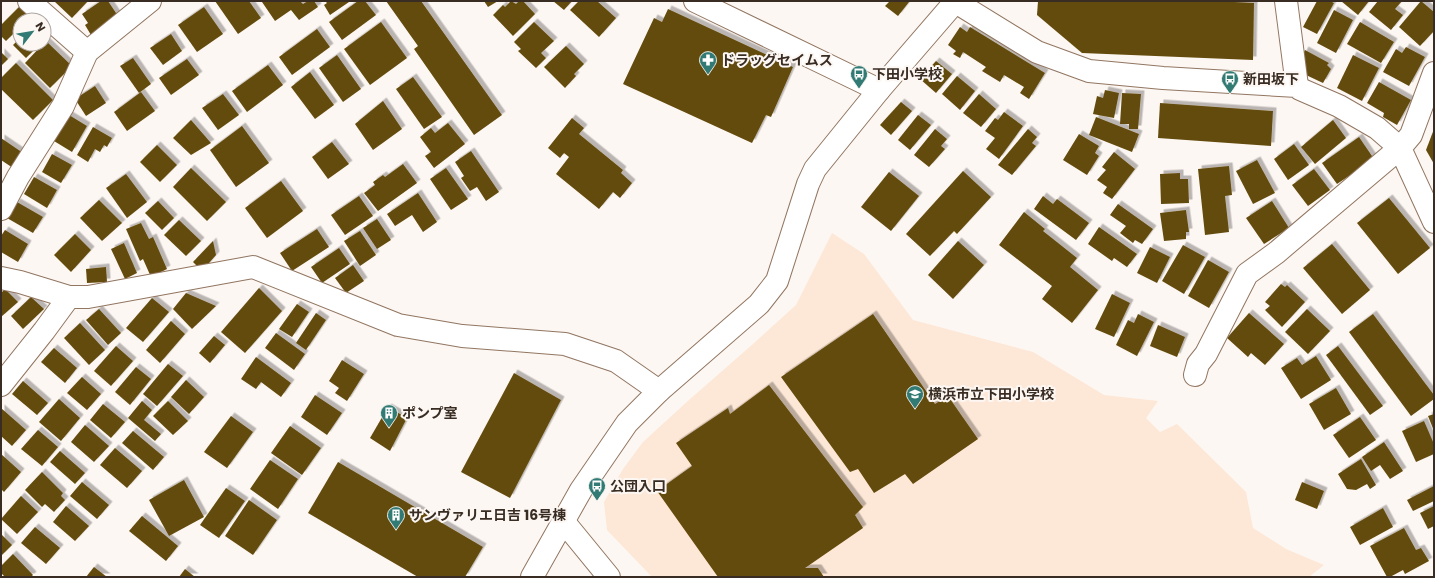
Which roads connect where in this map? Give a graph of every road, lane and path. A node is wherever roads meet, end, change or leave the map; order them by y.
1 (30, 1) edge
2 (150, 1) edge
3 (695, 1) edge
4 (1286, 1) edge
5 (954, 2) edge
6 (87, 52) junction
7 (1434, 73) edge
8 (1297, 86) junction
9 (879, 90) junction
10 (1400, 148) junction
11 (1, 209) edge
12 (1434, 222) edge
13 (1, 278) edge
14 (69, 297) junction
15 (1194, 375) dead end
16 (1, 385) edge
17 (659, 391) junction
18 (564, 522) junction
19 (532, 577) edge
20 (609, 577) edge

1 - 6 street
2 - 6 street
3 - 9 street
4 - 8 street
5 - 8 street
5 - 9 street
6 - 11 street
7 - 10 street
8 - 10 street
9 - 17 street
10 - 12 street
10 - 15 street
13 - 14 street
14 - 16 street
14 - 17 street
17 - 18 street
18 - 19 street
18 - 20 street

